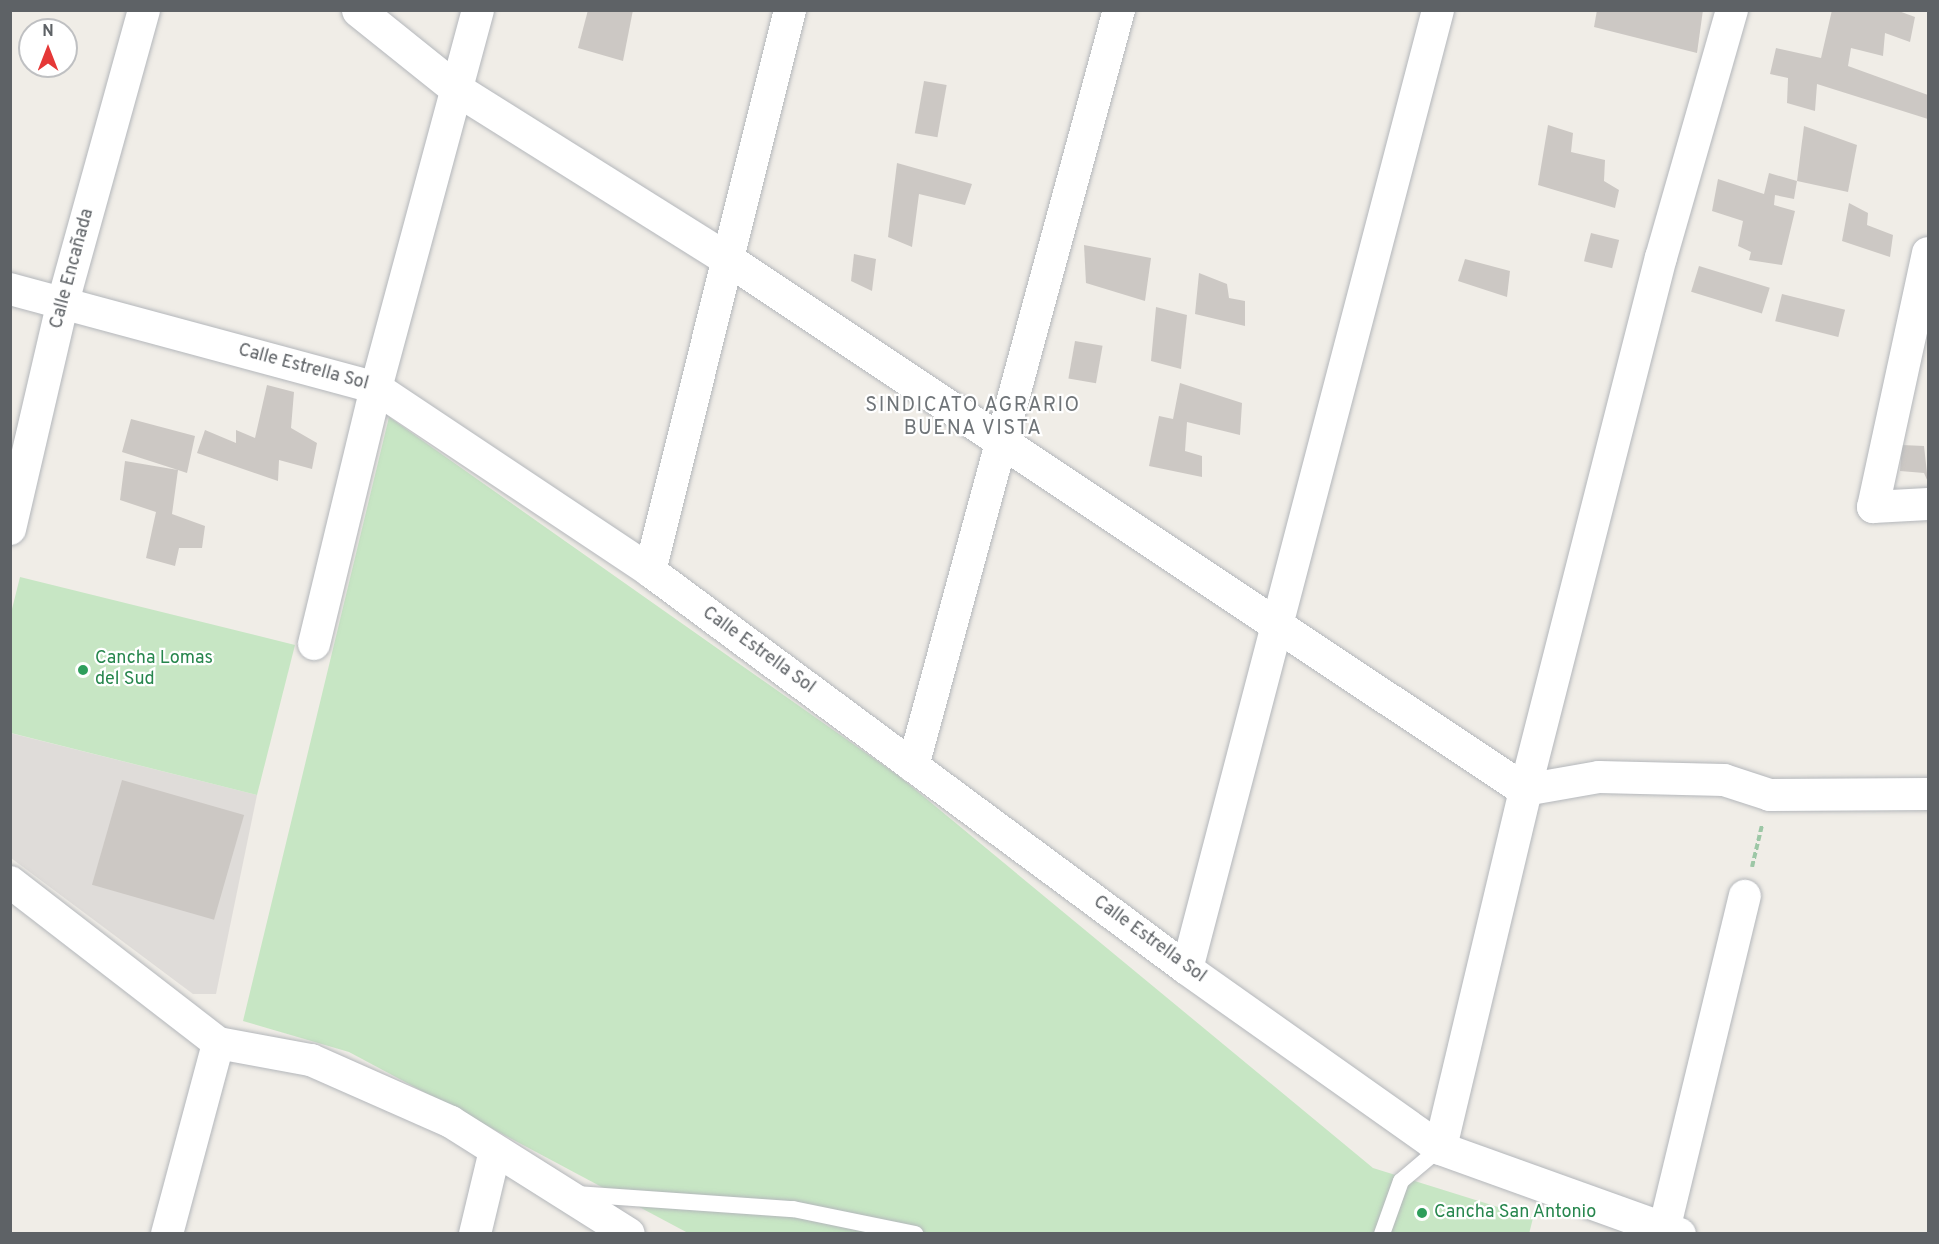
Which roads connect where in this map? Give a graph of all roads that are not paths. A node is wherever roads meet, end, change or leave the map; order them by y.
1 (144, 10) edge
2 (358, 10) edge
3 (478, 10) edge
4 (790, 10) edge
5 (1119, 10) edge
6 (1437, 10) edge
7 (1731, 10) edge
8 (458, 90) junction
9 (1929, 253) edge
10 (726, 258) junction
11 (10, 289) edge
12 (63, 302) junction
13 (376, 388) junction
14 (1003, 442) junction
15 (1929, 504) edge
16 (10, 530) edge
17 (650, 571) junction
18 (1273, 623) junction
19 (314, 644) dead end
20 (914, 766) junction
21 (1525, 790) junction
22 (1929, 794) edge
23 (10, 882) edge
24 (1745, 896) road end
25 (1187, 969) junction
26 (218, 1043) junction
27 (1440, 1148) junction
28 (495, 1151) junction
29 (557, 1193) junction
30 (1669, 1232) edge
31 (167, 1233) edge
32 (476, 1233) edge
33 (629, 1233) edge
34 (915, 1233) edge
35 (1382, 1233) edge

1 - 12 street, Calle Encañada
2 - 8 street
3 - 8 street
4 - 10 street
5 - 14 street
6 - 18 street
7 - 21 street
8 - 10 street
8 - 13 street
9 - 15 street
10 - 14 street
10 - 17 street
11 - 12 street, Calle Estrella Sol
12 - 13 street, Calle Estrella Sol
12 - 16 street, Calle Encañada
13 - 17 street, Calle Estrella Sol
13 - 19 street
14 - 18 street
14 - 20 street
17 - 20 street, Calle Estrella Sol
18 - 21 street
18 - 25 street
20 - 25 street, Calle Estrella Sol
21 - 22 street
21 - 27 street
23 - 26 street
24 - 30 street
25 - 27 street, Calle Estrella Sol
26 - 28 street
26 - 31 street
27 - 30 street
27 - 35 lane
28 - 29 street
28 - 32 street
29 - 33 street
29 - 34 lane

